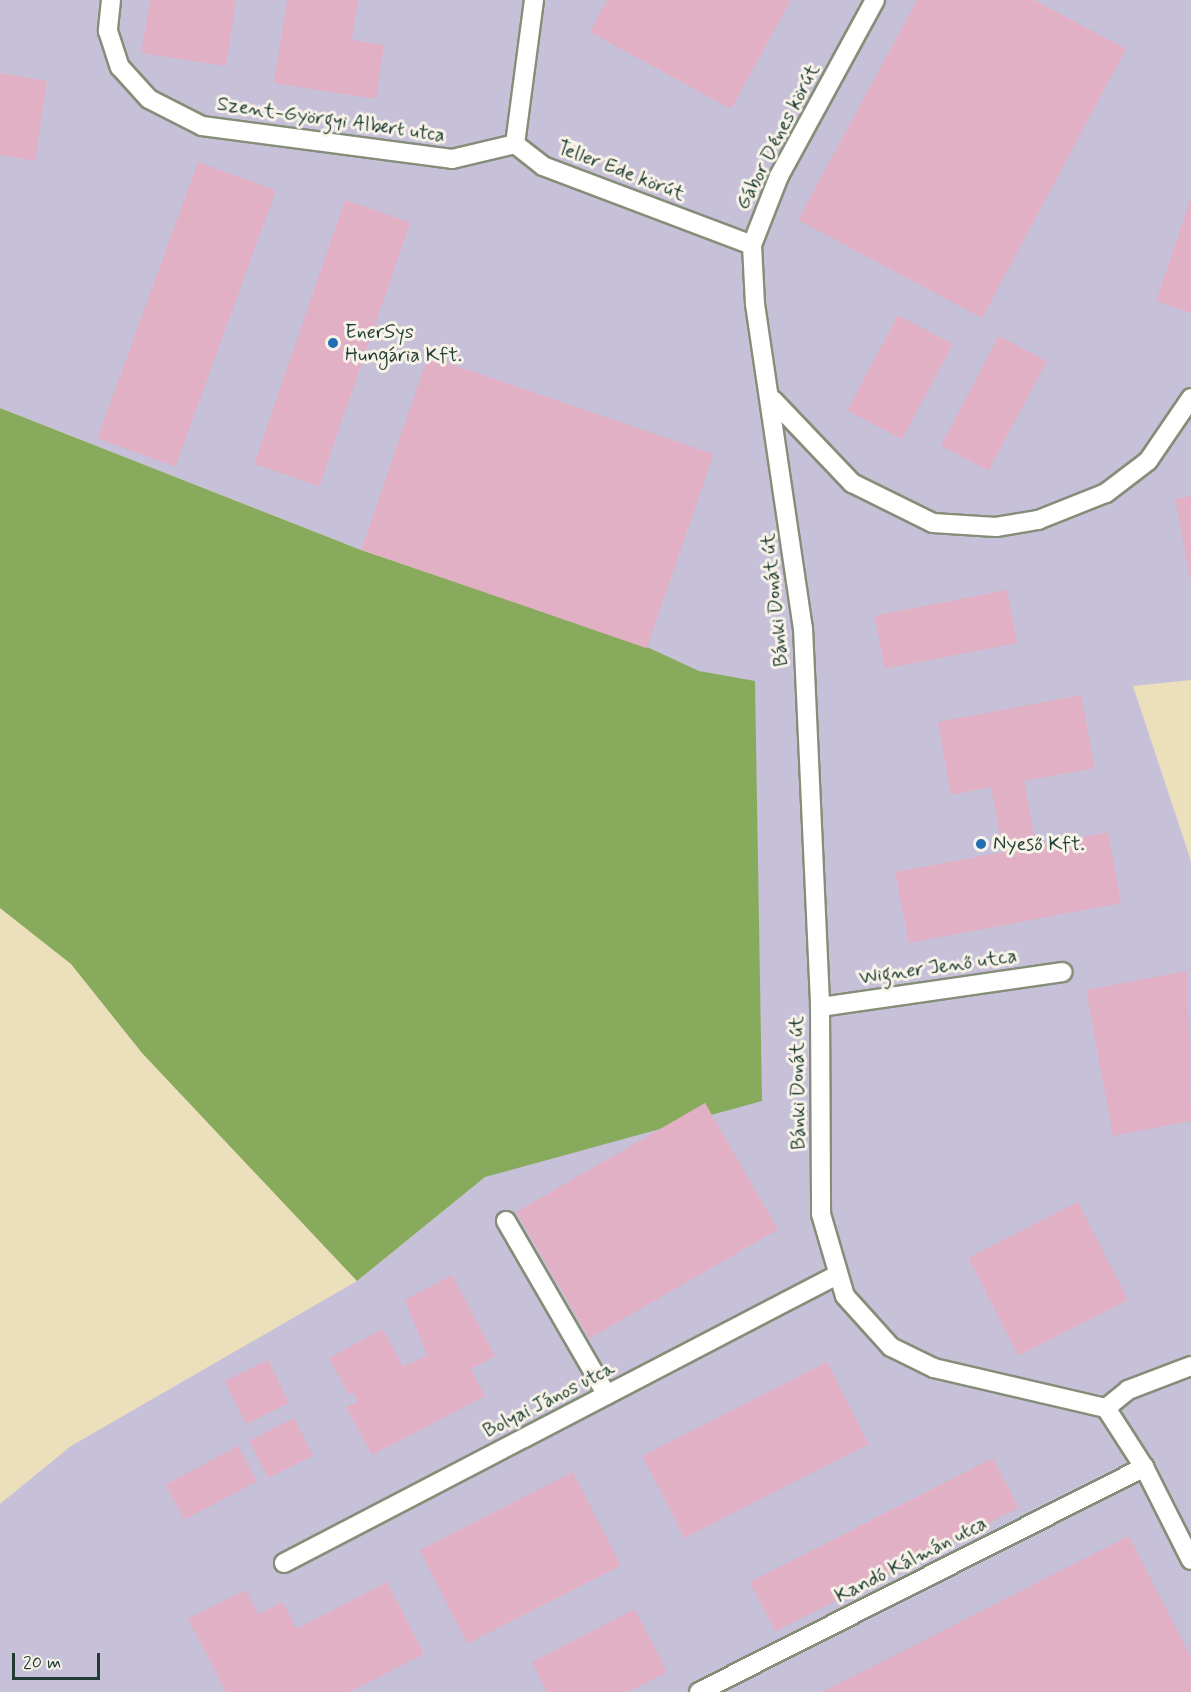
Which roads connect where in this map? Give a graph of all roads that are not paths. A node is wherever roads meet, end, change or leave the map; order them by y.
1 (111, 0) edge
2 (534, 0) edge
3 (875, 0) edge
4 (515, 144) junction
5 (752, 244) junction
6 (1191, 398) edge
7 (773, 400) junction
8 (1062, 972) dead end
9 (820, 1007) junction
10 (507, 1221) dead end
11 (835, 1276) junction
12 (1191, 1366) edge
13 (607, 1395) junction
14 (1106, 1408) junction
15 (1144, 1467) junction
16 (1191, 1560) edge
17 (284, 1563) dead end
18 (699, 1692) edge

1 - 4 lane, Szent-Györgyi Albert utca
2 - 4 lane
3 - 5 lane, Gábor Dénes körút
4 - 5 lane, Teller Ede körút
5 - 7 lane, Gábor Dénes körút
6 - 7 lane, Gábor Dénes körút
7 - 9 lane, Bánki Donát út
8 - 9 lane, Wigner Jenő utca
9 - 11 lane, Bánki Donát út
10 - 13 lane
11 - 13 lane, Bolyai János utca
11 - 14 lane, Bánki Donát út
12 - 14 lane
13 - 17 lane, Bolyai János utca
14 - 15 lane
15 - 16 lane
15 - 18 lane, Kandó Kálmán utca

